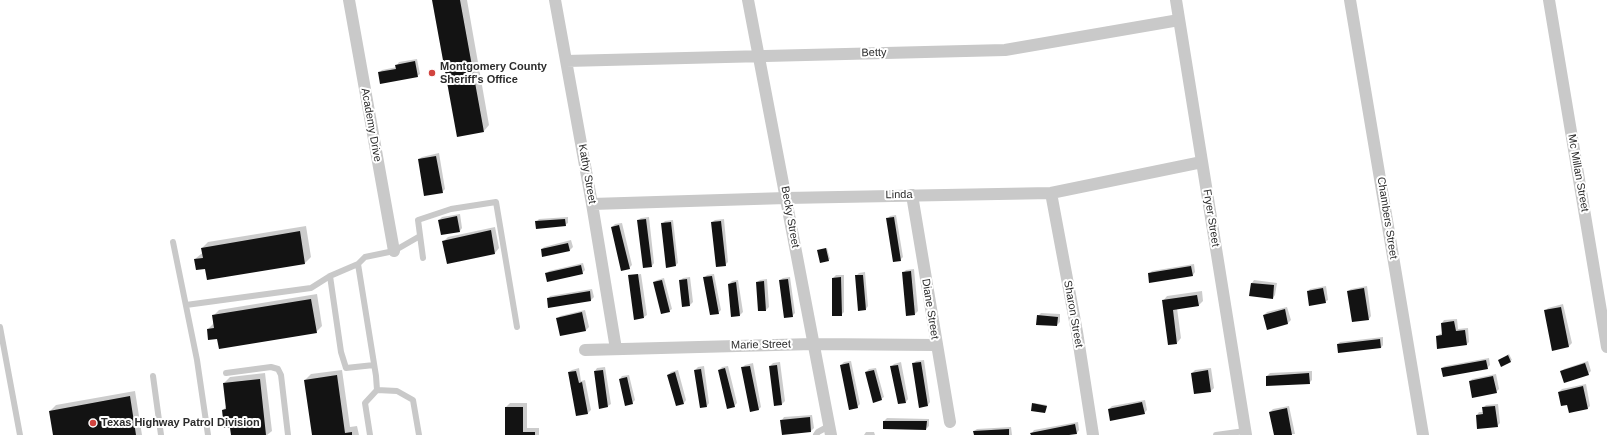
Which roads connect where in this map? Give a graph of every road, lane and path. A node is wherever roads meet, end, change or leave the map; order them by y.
1 (349, 0) edge
2 (555, 0) edge
3 (748, 0) edge
4 (1176, 0) edge
5 (1350, 0) edge
6 (1549, 0) edge
7 (1179, 20) junction
8 (759, 55) junction
9 (566, 62) junction
10 (1202, 162) junction
11 (1051, 193) junction
12 (912, 195) junction
13 (786, 198) junction
14 (592, 204) junction
15 (420, 236) junction
16 (173, 242) dead end
17 (394, 251) junction
18 (423, 258) dead end
19 (358, 264) junction
20 (330, 276) junction
21 (186, 305) junction
22 (0, 327) edge
23 (517, 327) dead end
24 (813, 344) junction
25 (936, 345) junction
26 (1607, 346) edge
27 (616, 349) junction
28 (585, 350) dead end
29 (374, 365) junction
30 (226, 373) dead end
31 (153, 376) dead end
32 (377, 390) junction
33 (950, 422) dead end
34 (830, 430) edge
35 (1246, 433) edge
36 (20, 435) edge
37 (161, 435) edge
38 (208, 435) edge
39 (288, 435) edge
40 (370, 435) edge
41 (419, 435) edge
42 (816, 435) edge
43 (1093, 435) edge
44 (1216, 435) edge
45 (1423, 435) edge

1 - 17 street, Academy Drive
2 - 9 street, Kathy Street
3 - 8 street, Becky Street
4 - 7 street, Fryer Street
5 - 45 street, Chambers Street
6 - 26 street, Mc Millan Street
7 - 8 street, Betty
7 - 10 street, Fryer Street
8 - 9 street, Betty
8 - 13 street, Becky Street
9 - 14 street, Kathy Street
10 - 11 street, Linda
10 - 35 street, Fryer Street
11 - 12 street, Linda
11 - 43 street, Sharon Street
12 - 13 street, Linda
12 - 25 street, Diane Street
13 - 14 street, Linda
13 - 24 street, Becky Street
14 - 27 street, Kathy Street
15 - 17 lane
15 - 18 lane
15 - 23 lane
16 - 21 lane
17 - 19 lane
19 - 20 lane
19 - 29 lane
20 - 21 lane
20 - 29 lane
21 - 38 lane
22 - 36 lane
24 - 25 street, Marie Street
24 - 27 street, Marie Street
24 - 34 street, Becky Street
25 - 33 street, Diane Street
27 - 28 street, Marie Street
29 - 32 lane
30 - 39 lane
31 - 37 lane
32 - 40 lane
32 - 41 lane
34 - 42 lane
35 - 44 lane

